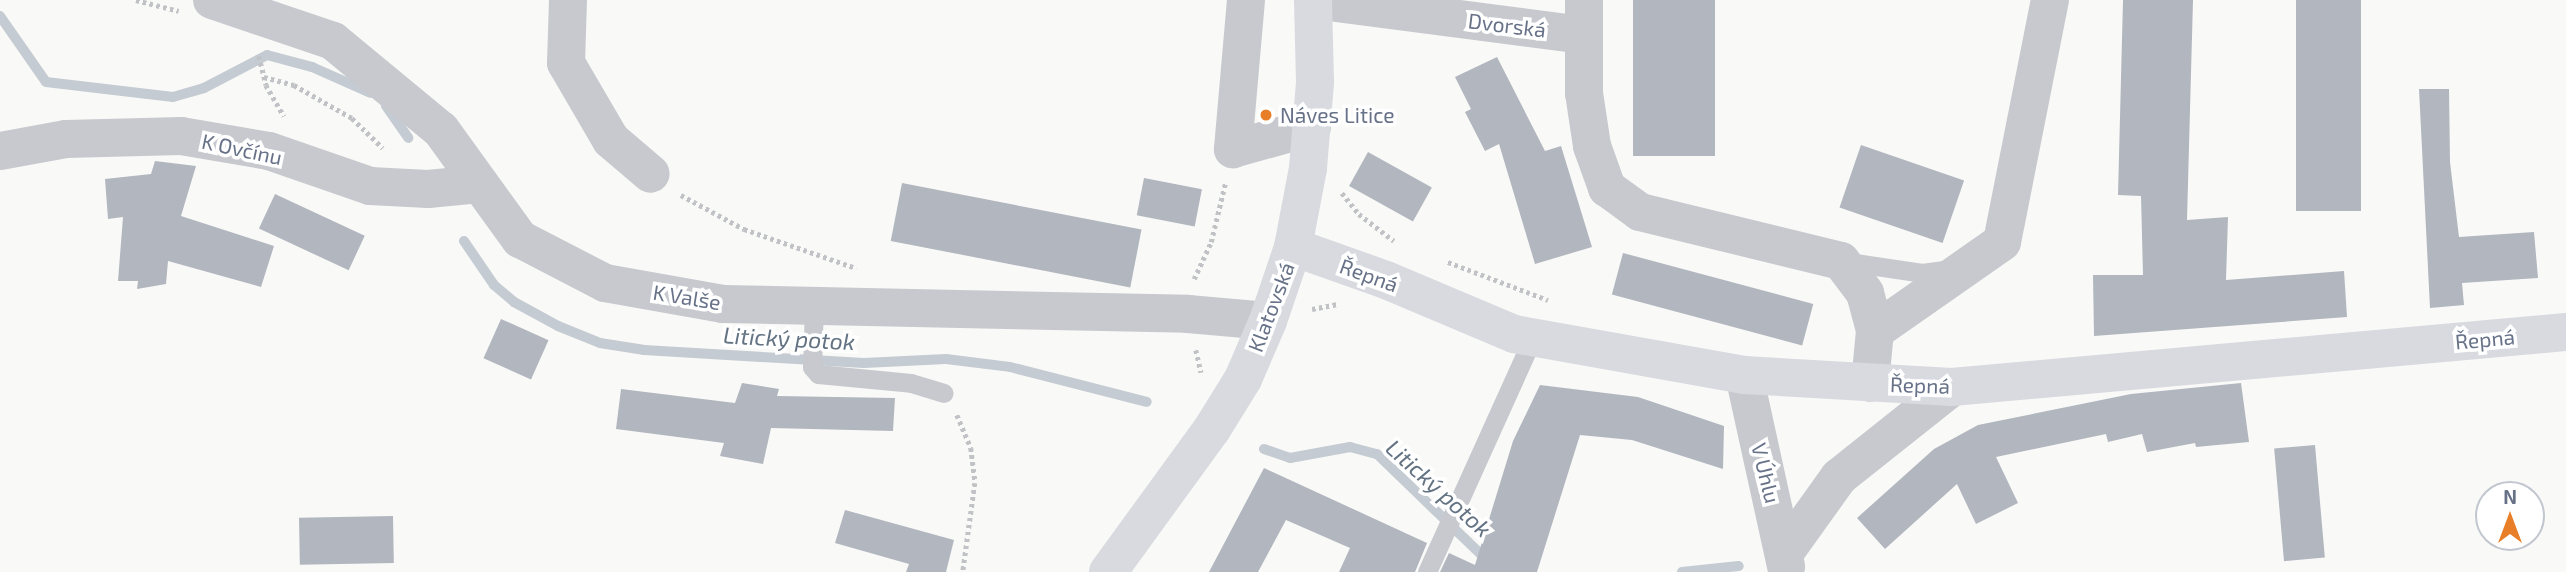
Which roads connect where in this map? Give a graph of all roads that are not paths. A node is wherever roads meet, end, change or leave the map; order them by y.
1 (212, 0) edge
2 (568, 0) edge
3 (1246, 0) edge
4 (1313, 0) edge
5 (2050, 0) edge
6 (1373, 4) edge
7 (1584, 17) edge
8 (1311, 127) junction
9 (0, 151) edge
10 (651, 174) road end
11 (480, 184) junction
12 (1293, 247) junction
13 (1841, 261) junction
14 (1969, 266) junction
15 (814, 321) junction
16 (1268, 321) junction
17 (1875, 331) junction
18 (2566, 332) edge
19 (1533, 337) junction
20 (1744, 375) junction
21 (1870, 383) junction
22 (1952, 387) junction
23 (944, 394) road end
24 (1786, 561) edge
25 (1108, 572) edge
26 (1427, 572) edge

1 - 11 street, K Valše
2 - 10 street
3 - 8 street
4 - 6 street, Dvorská
4 - 8 street, Klatovská
5 - 14 street
6 - 7 street, Dvorská
7 - 13 street
8 - 12 street, Klatovská
9 - 11 street, K Ovčínu
11 - 15 street, K Valše
12 - 16 street, Klatovská
12 - 19 street, Řepná
13 - 14 lane
13 - 17 street
14 - 17 street
15 - 16 street, K Valše
15 - 23 lane
16 - 25 street, Klatovská
17 - 21 street
18 - 22 street, Řepná
19 - 20 street, Řepná
19 - 26 lane
20 - 21 street, Řepná
20 - 24 street, V Úhlu
21 - 22 street, Řepná
22 - 24 street

